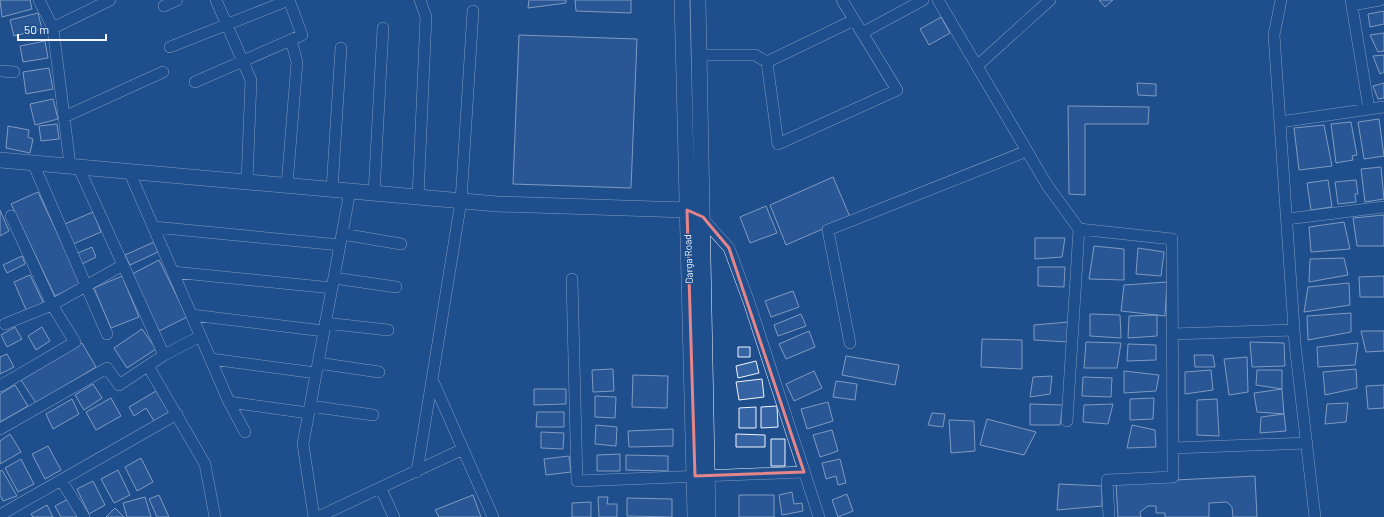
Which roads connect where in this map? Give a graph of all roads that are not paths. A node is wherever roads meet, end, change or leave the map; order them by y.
1 (39, 0) edge
2 (110, 0) edge
3 (176, 0) edge
4 (216, 0) edge
5 (420, 0) edge
6 (682, 0) edge
7 (698, 0) edge
8 (842, 0) edge
9 (923, 0) edge
10 (938, 0) edge
11 (1050, 0) edge
12 (1281, 0) edge
13 (1380, 0) edge
14 (1352, 3) edge
15 (164, 6) dead end
16 (473, 11) dead end
17 (854, 20) junction
18 (227, 24) junction
19 (53, 28) junction
20 (383, 28) dead end
21 (862, 32) junction
22 (291, 40) junction
23 (170, 47) dead end
24 (341, 48) dead end
25 (699, 55) junction
26 (243, 60) junction
27 (767, 62) junction
28 (977, 66) junction
29 (0, 70) edge
30 (14, 72) dead end
31 (163, 72) dead end
32 (195, 82) dead end
33 (1384, 107) edge
34 (1369, 109) junction
35 (64, 117) junction
36 (1280, 122) junction
37 (1027, 151) junction
38 (0, 160) edge
39 (33, 163) junction
40 (74, 166) junction
41 (129, 170) junction
42 (247, 181) junction
43 (287, 185) junction
44 (332, 189) junction
45 (350, 191) junction
46 (374, 193) junction
47 (418, 197) junction
48 (461, 201) junction
49 (1384, 207) edge
50 (687, 210) junction
51 (11, 216) dead end
52 (703, 217) junction
53 (1287, 219) junction
54 (154, 227) junction
55 (1079, 229) junction
56 (341, 239) junction
57 (401, 244) dead end
58 (123, 265) junction
59 (173, 272) junction
60 (572, 279) dead end
61 (333, 283) junction
62 (87, 287) junction
63 (396, 287) dead end
64 (52, 305) junction
65 (192, 315) junction
66 (5, 324) dead end
67 (324, 327) junction
68 (388, 330) dead end
69 (1294, 330) junction
70 (107, 334) dead end
71 (1173, 334) junction
72 (201, 336) junction
73 (850, 343) dead end
74 (164, 355) junction
75 (211, 359) junction
76 (148, 366) junction
77 (317, 368) junction
78 (379, 372) dead end
79 (432, 379) junction
80 (0, 386) edge
81 (229, 402) junction
82 (309, 409) junction
83 (177, 414) junction
84 (373, 415) dead end
85 (1067, 421) dead end
86 (0, 429) edge
87 (245, 432) dead end
88 (1306, 443) junction
89 (1173, 448) junction
90 (463, 449) junction
91 (417, 472) junction
92 (804, 472) junction
93 (701, 476) junction
94 (61, 480) junction
95 (381, 489) junction
96 (0, 515) edge
97 (84, 517) edge
98 (215, 517) edge
99 (314, 517) edge
100 (318, 517) edge
101 (394, 517) edge
102 (493, 517) edge
103 (695, 517) edge
104 (708, 517) edge
105 (819, 517) edge
106 (1109, 517) edge
107 (1315, 517) edge

1 - 19 street
2 - 19 street
3 - 15 street
4 - 18 street
5 - 47 street
6 - 50 main road, Darga Road
7 - 25 main road, Darga Road
8 - 17 street
9 - 21 street
10 - 28 street
11 - 28 street
12 - 36 street
13 - 14 street
14 - 34 street
16 - 48 street
17 - 21 street
17 - 27 street
18 - 22 street
18 - 23 street
18 - 26 street
19 - 35 street
20 - 46 street
21 - 27 street
22 - 26 street
22 - 43 street
24 - 44 street
25 - 27 street
25 - 52 main road, Darga Road
26 - 32 street
26 - 42 street
28 - 37 street
29 - 30 street
31 - 35 street
33 - 34 street
34 - 36 street
35 - 40 street
36 - 53 street
37 - 55 street
37 - 73 street
38 - 39 main road
39 - 40 main road
39 - 62 street
40 - 41 main road
40 - 58 street
41 - 42 main road
41 - 54 street
42 - 43 main road
43 - 44 main road
44 - 45 main road
45 - 46 main road
45 - 56 street
46 - 47 main road
47 - 48 main road
48 - 50 main road
48 - 79 street
49 - 53 street
50 - 52 street
50 - 93 main road, Darga Road
51 - 64 street
52 - 92 street
52 - 93 main road, Darga Road
53 - 69 street
54 - 56 street
54 - 59 street
55 - 71 street
55 - 85 street
56 - 57 street
56 - 61 street
58 - 62 street
58 - 74 street
59 - 61 street
59 - 65 street
60 - 93 street
61 - 63 street
61 - 67 street
62 - 64 street
62 - 70 street
64 - 66 street
64 - 80 street
65 - 67 street
65 - 72 street
67 - 68 street
67 - 77 street
69 - 71 street
69 - 88 street
71 - 89 street
72 - 74 street
72 - 75 street
74 - 76 street
75 - 77 street
75 - 81 street
76 - 83 street
76 - 86 street
77 - 78 street
77 - 82 street
79 - 90 street
79 - 91 street
81 - 82 street
81 - 87 street
82 - 84 street
82 - 99 street
83 - 94 street
83 - 98 street
88 - 89 street
88 - 107 street
89 - 106 street
90 - 91 street
90 - 102 street
91 - 95 street
92 - 93 street
92 - 105 street
93 - 103 main road, Darga Road
93 - 104 main road, Darga Road
94 - 96 street
94 - 97 street
95 - 100 street
95 - 101 street

